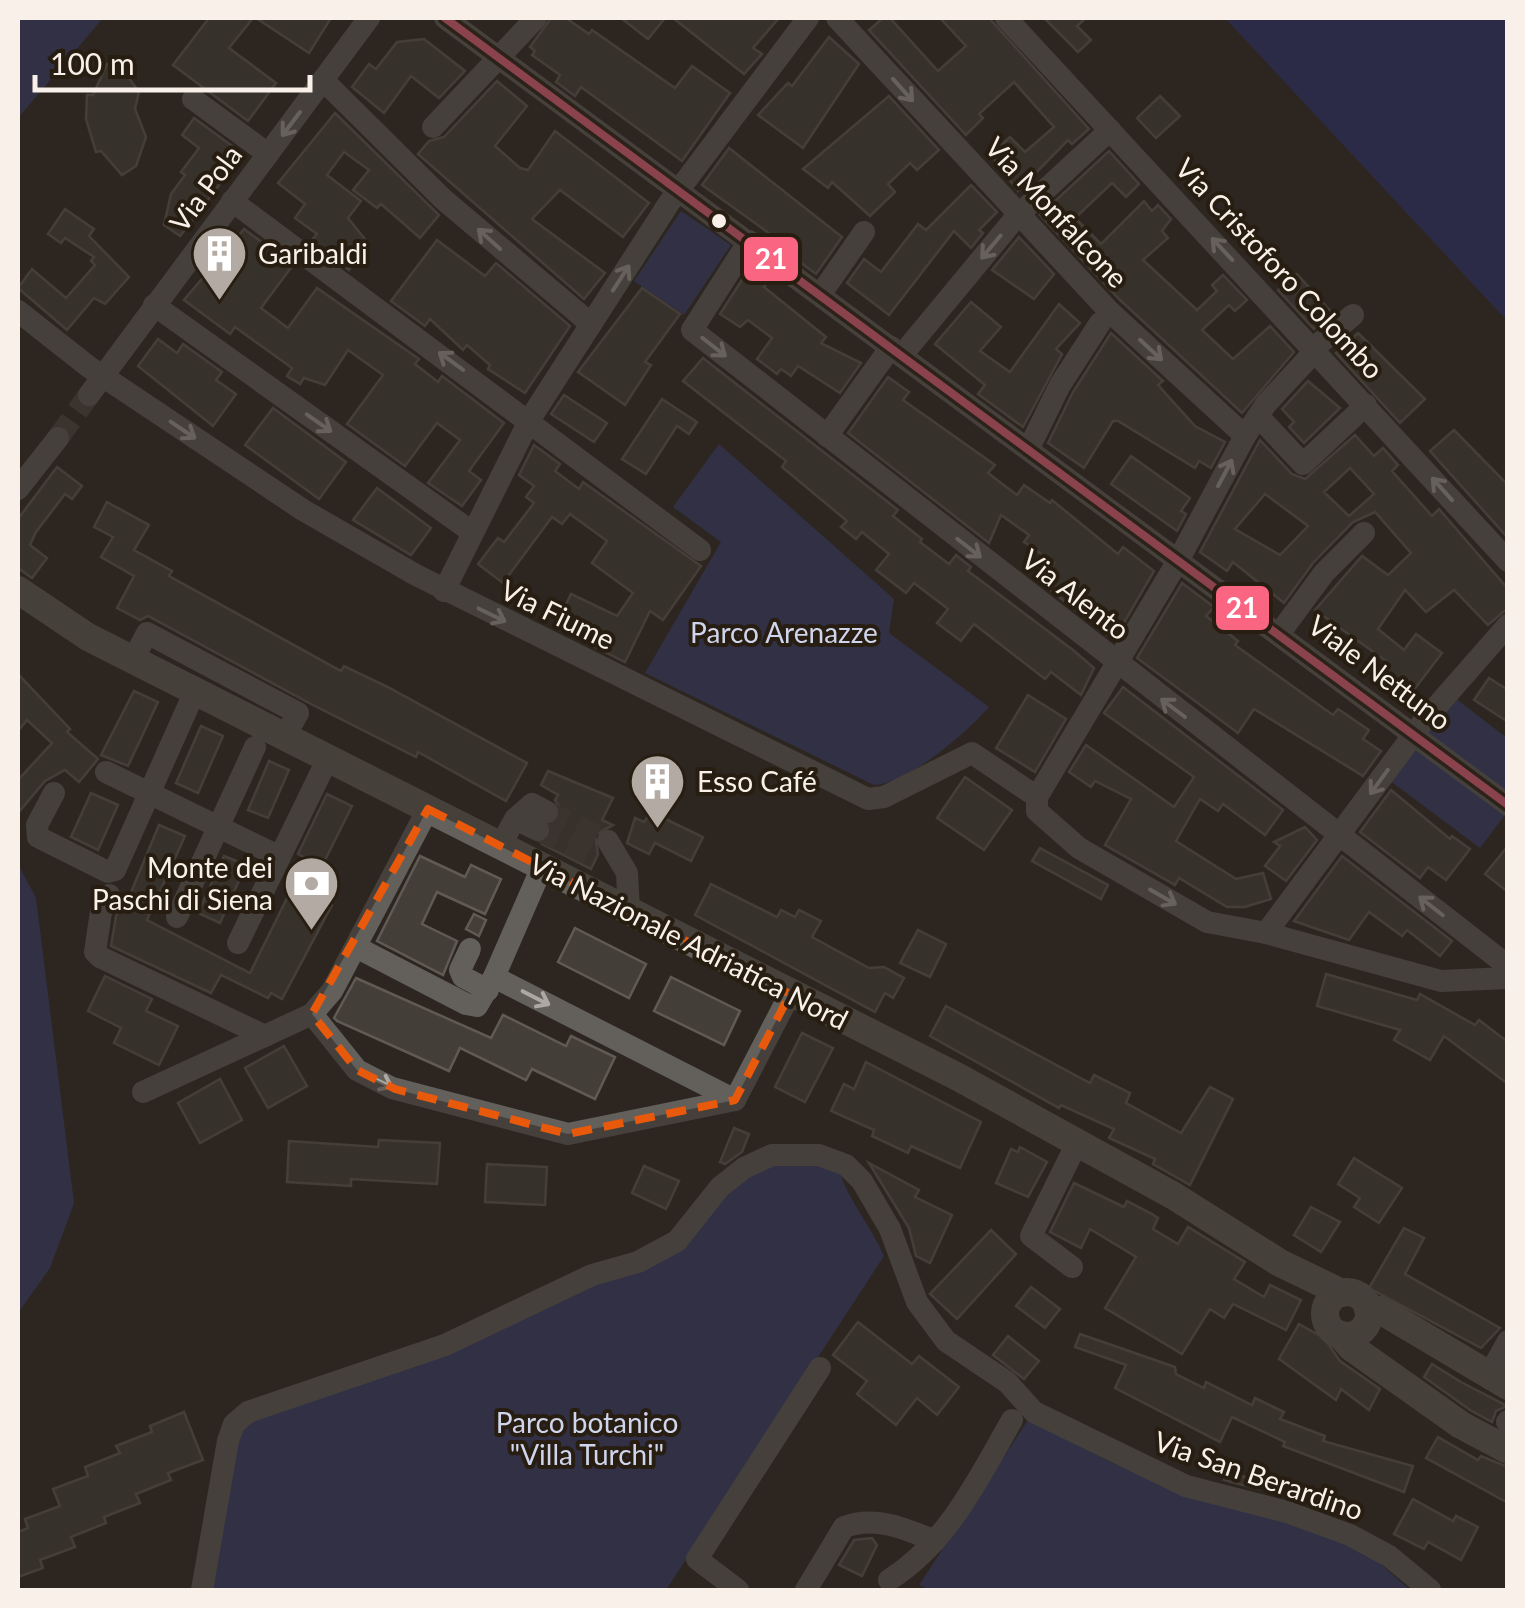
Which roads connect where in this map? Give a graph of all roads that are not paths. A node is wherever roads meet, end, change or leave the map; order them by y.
1 (369, 18) edge
2 (445, 18) edge
3 (536, 18) edge
4 (808, 18) edge
5 (837, 18) edge
6 (1006, 18) edge
7 (500, 58) junction
8 (324, 81) junction
9 (193, 98) dead end
10 (432, 127) dead end
11 (1110, 130) junction
12 (268, 154) junction
13 (678, 191) junction
14 (232, 201) junction
15 (1017, 216) junction
16 (864, 232) dead end
17 (749, 242) junction
18 (820, 295) junction
19 (154, 305) junction
20 (18, 311) edge
21 (1352, 315) dead end
22 (1100, 323) dead end
23 (590, 324) junction
24 (1316, 349) junction
25 (897, 351) junction
26 (102, 376) junction
27 (88, 395) tunnel mouth
28 (1366, 405) junction
29 (1258, 416) junction
30 (530, 419) junction
31 (827, 436) junction
32 (1245, 436) junction
33 (58, 438) tunnel mouth
34 (1029, 448) junction
35 (18, 489) edge
36 (472, 532) junction
37 (1364, 533) dead end
38 (700, 550) dead end
39 (1179, 559) junction
40 (1508, 561) edge
41 (18, 590) edge
42 (444, 592) junction
43 (18, 611) edge
44 (1508, 625) edge
45 (1279, 634) junction
46 (88, 637) junction
47 (133, 660) junction
48 (1114, 663) junction
49 (195, 691) junction
50 (1414, 734) junction
51 (284, 736) junction
52 (255, 747) dead end
53 (328, 758) junction
54 (106, 772) dead end
55 (54, 793) dead end
56 (148, 793) junction
57 (1037, 797) junction
58 (1508, 805) edge
59 (428, 809) junction
60 (542, 821) tunnel mouth
61 (218, 827) junction
62 (1340, 834) junction
63 (500, 846) junction
64 (603, 850) tunnel mouth
65 (280, 857) junction
66 (542, 867) junction
67 (110, 896) dead end
68 (628, 911) junction
69 (177, 917) dead end
70 (1266, 933) junction
71 (238, 943) dead end
72 (356, 946) junction
73 (470, 949) dead end
74 (1508, 966) edge
75 (1508, 978) edge
76 (491, 983) junction
77 (790, 994) junction
78 (312, 1014) junction
79 (265, 1036) junction
80 (144, 1092) dead end
81 (735, 1100) junction
82 (1078, 1142) junction
83 (1072, 1268) dead end
84 (1334, 1302) junction
85 (1360, 1324) junction
86 (1508, 1341) edge
87 (820, 1368) dead end
88 (1498, 1380) edge
89 (1012, 1420) dead end
90 (1508, 1450) edge
91 (936, 1541) junction
92 (889, 1580) dead end
93 (202, 1590) edge
94 (738, 1590) edge
95 (806, 1590) edge
96 (1430, 1590) edge

1 - 8 street, Via Pola
2 - 7 street, Viale Nettuno
3 - 7 street
4 - 13 street
5 -> 15 street, Via Monfalcone
6 - 11 street, Via Cristoforo Colombo
7 - 10 street
7 - 13 street, Viale Nettuno
8 -> 12 street, Via Pola
23 -> 8 street
9 - 12 street
11 - 15 street
24 -> 11 street, Via Cristoforo Colombo
12 - 14 street, Via Pola
13 - 17 street, Viale Nettuno
23 -> 13 street
14 - 19 street, Via Pola
30 -> 14 street
15 -> 25 street
15 -> 32 street, Via Monfalcone
16 - 18 street
17 - 18 street, Viale Nettuno
17 -> 31 street, Via Alento
18 - 25 street, Viale Nettuno
19 - 26 street, Via Pola
19 -> 36 street
20 - 26 street, Via Fiume
21 - 24 street
22 - 34 street
23 - 30 street
24 - 28 street, Via Cristoforo Colombo
24 - 29 street
25 - 31 street
25 - 34 street, Viale Nettuno
26 - 27 street, Via Pola
26 -> 42 street, Via Fiume
28 - 29 street
40 -> 28 street, Via Cristoforo Colombo
29 - 32 street
30 - 36 street
30 - 38 street
31 -> 48 street, Via Alento
39 -> 32 street
33 - 35 street
34 - 39 street, Viale Nettuno
36 - 42 street
37 - 45 street
39 - 45 street, Viale Nettuno
39 - 48 street
41 - 46 main road, Via Nazionale Adriatica Nord
42 -> 57 street, Via Fiume
43 - 46 main road, Via Nazionale Adriatica Nord
44 - 50 street
45 - 50 street, Viale Nettuno
46 - 47 main road, Via Nazionale Adriatica Nord
47 - 49 main road, Via Nazionale Adriatica Nord
47 - 51 street
48 - 57 street
62 -> 48 street, Via Alento
49 - 51 main road, Via Nazionale Adriatica Nord
49 - 56 street
50 - 58 street, Viale Nettuno
50 -> 62 street
51 - 53 main road, Via Nazionale Adriatica Nord
52 - 61 street
53 - 59 main road, Via Nazionale Adriatica Nord
53 - 65 street
54 - 56 street
55 - 56 street
56 - 61 street
57 -> 70 street, Via Fiume
59 - 63 main road, Via Nazionale Adriatica Nord
59 - 72 street
60 - 63 street
61 - 65 street
61 - 69 street
62 - 70 street
74 -> 62 street, Via Alento
63 - 66 main road, Via Nazionale Adriatica Nord
64 - 68 street
65 - 71 street
66 - 68 main road, Via Nazionale Adriatica Nord
66 - 76 street
67 - 79 street
68 - 77 main road, Via Nazionale Adriatica Nord
70 - 75 street, Via Fiume
72 - 76 street
72 - 78 street
73 - 76 street
76 -> 81 street
77 - 81 street
77 - 82 main road, Via Nazionale Adriatica Nord
78 - 79 street
78 -> 81 street
79 - 80 street
82 - 83 street
82 - 84 main road, Via Nazionale Adriatica Nord
84 - 85 main road, Via Nazionale Adriatica Nord
84 - 85 main road
85 - 88 main road, Via Nazionale Adriatica Nord
85 - 90 main road
86 - 88 street
87 - 94 street
89 - 91 street
91 - 92 street
91 - 95 street
93 - 96 street, Via San Berardino

